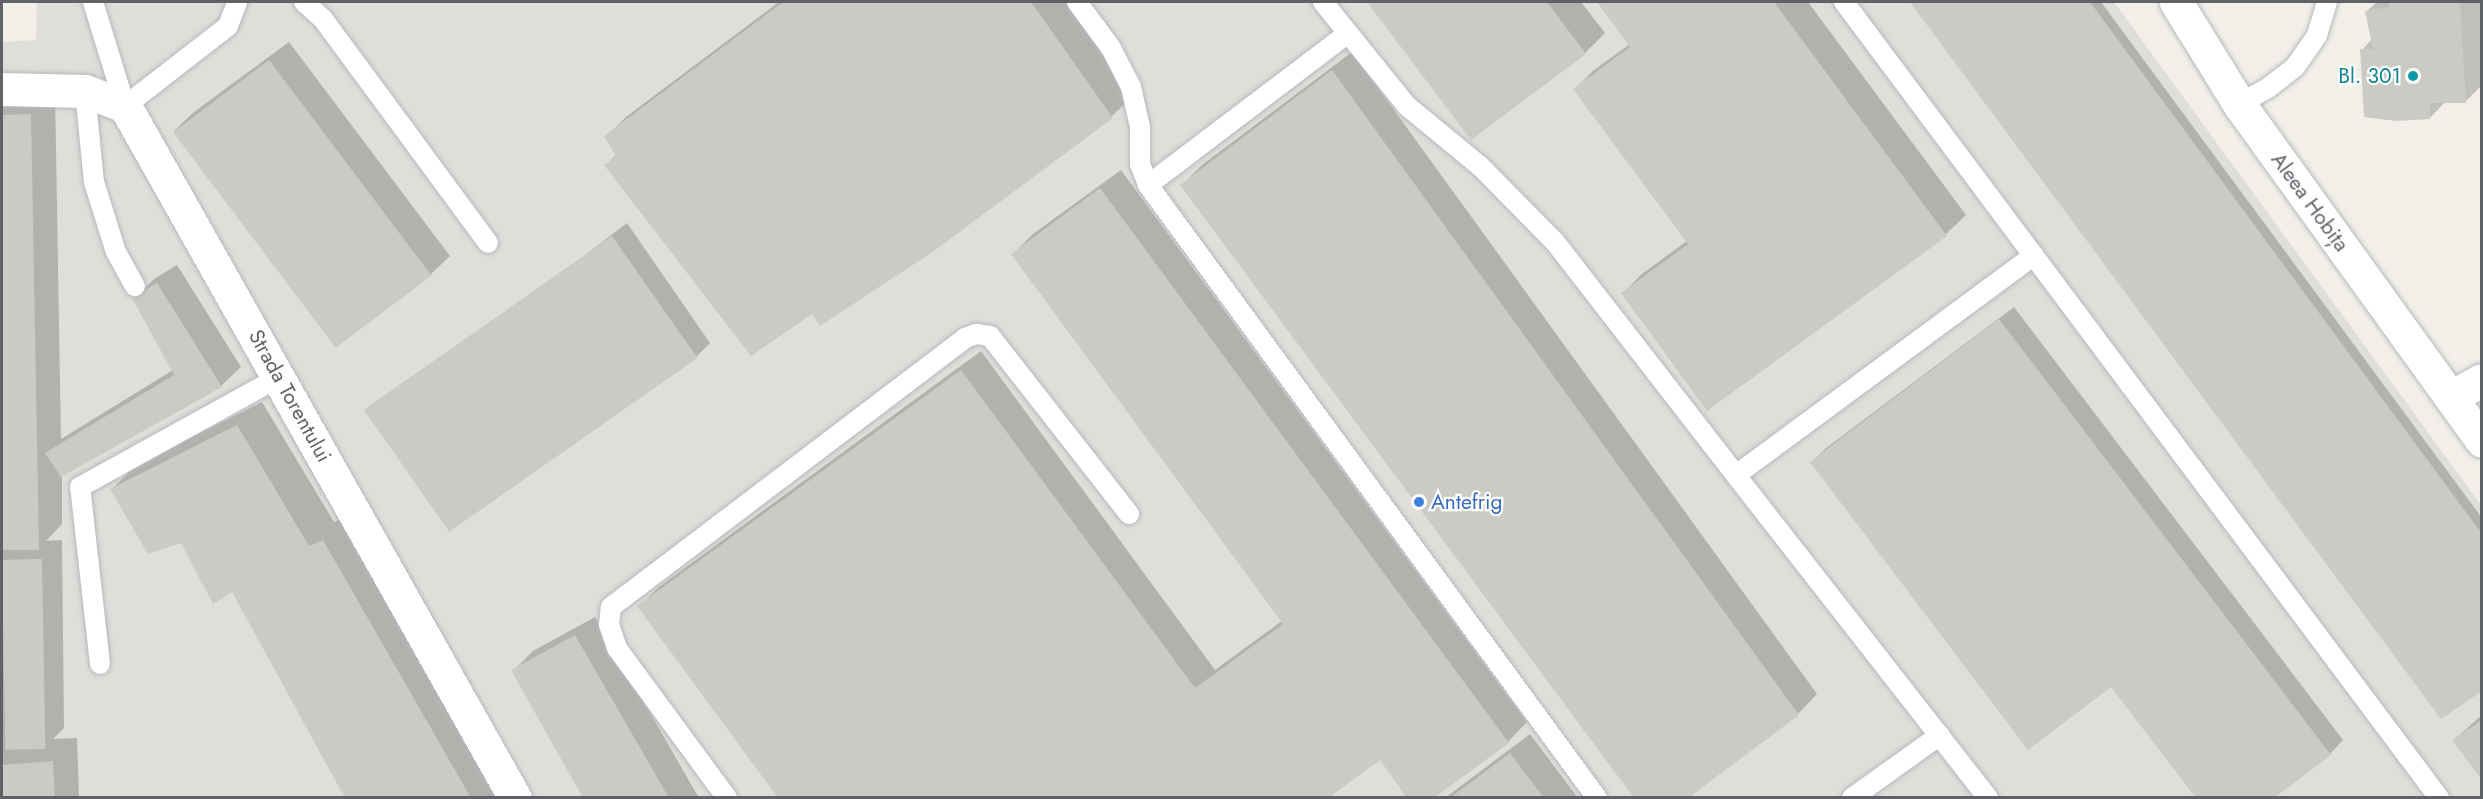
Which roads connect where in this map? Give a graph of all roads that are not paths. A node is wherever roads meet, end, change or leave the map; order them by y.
1 (93, 2) edge
2 (237, 2) edge
3 (304, 2) edge
4 (1077, 2) edge
5 (1323, 2) edge
6 (1844, 2) edge
7 (2176, 2) edge
8 (2327, 2) edge
9 (1347, 34) junction
10 (2, 89) edge
11 (85, 91) junction
12 (2238, 104) junction
13 (125, 106) junction
14 (1148, 185) junction
15 (488, 243) dead end
16 (2034, 255) junction
17 (135, 286) dead end
18 (279, 376) junction
19 (2481, 380) edge
20 (2451, 398) junction
21 (2481, 441) edge
22 (1736, 475) junction
23 (1129, 514) dead end
24 (100, 664) dead end
25 (1940, 735) junction
26 (515, 798) edge
27 (727, 798) edge
28 (1597, 798) edge
29 (1852, 798) edge
30 (1988, 798) edge
31 (2439, 798) edge

1 - 13 lane
2 - 13 lane
3 - 15 lane
4 - 14 lane
5 - 9 lane
6 - 16 lane
7 - 12 street, Aleea Hobița
8 - 12 lane
9 - 14 lane
9 - 22 lane
10 - 11 street
11 - 13 street
11 - 17 lane
12 - 20 street, Aleea Hobița
13 - 18 street, Strada Torentului
14 - 28 lane
16 - 22 lane
16 - 31 lane
18 - 24 lane
18 - 26 street, Strada Torentului
19 - 20 street
20 - 21 street, Aleea Hobița
22 - 25 lane
23 - 27 lane
25 - 29 lane
25 - 30 lane

